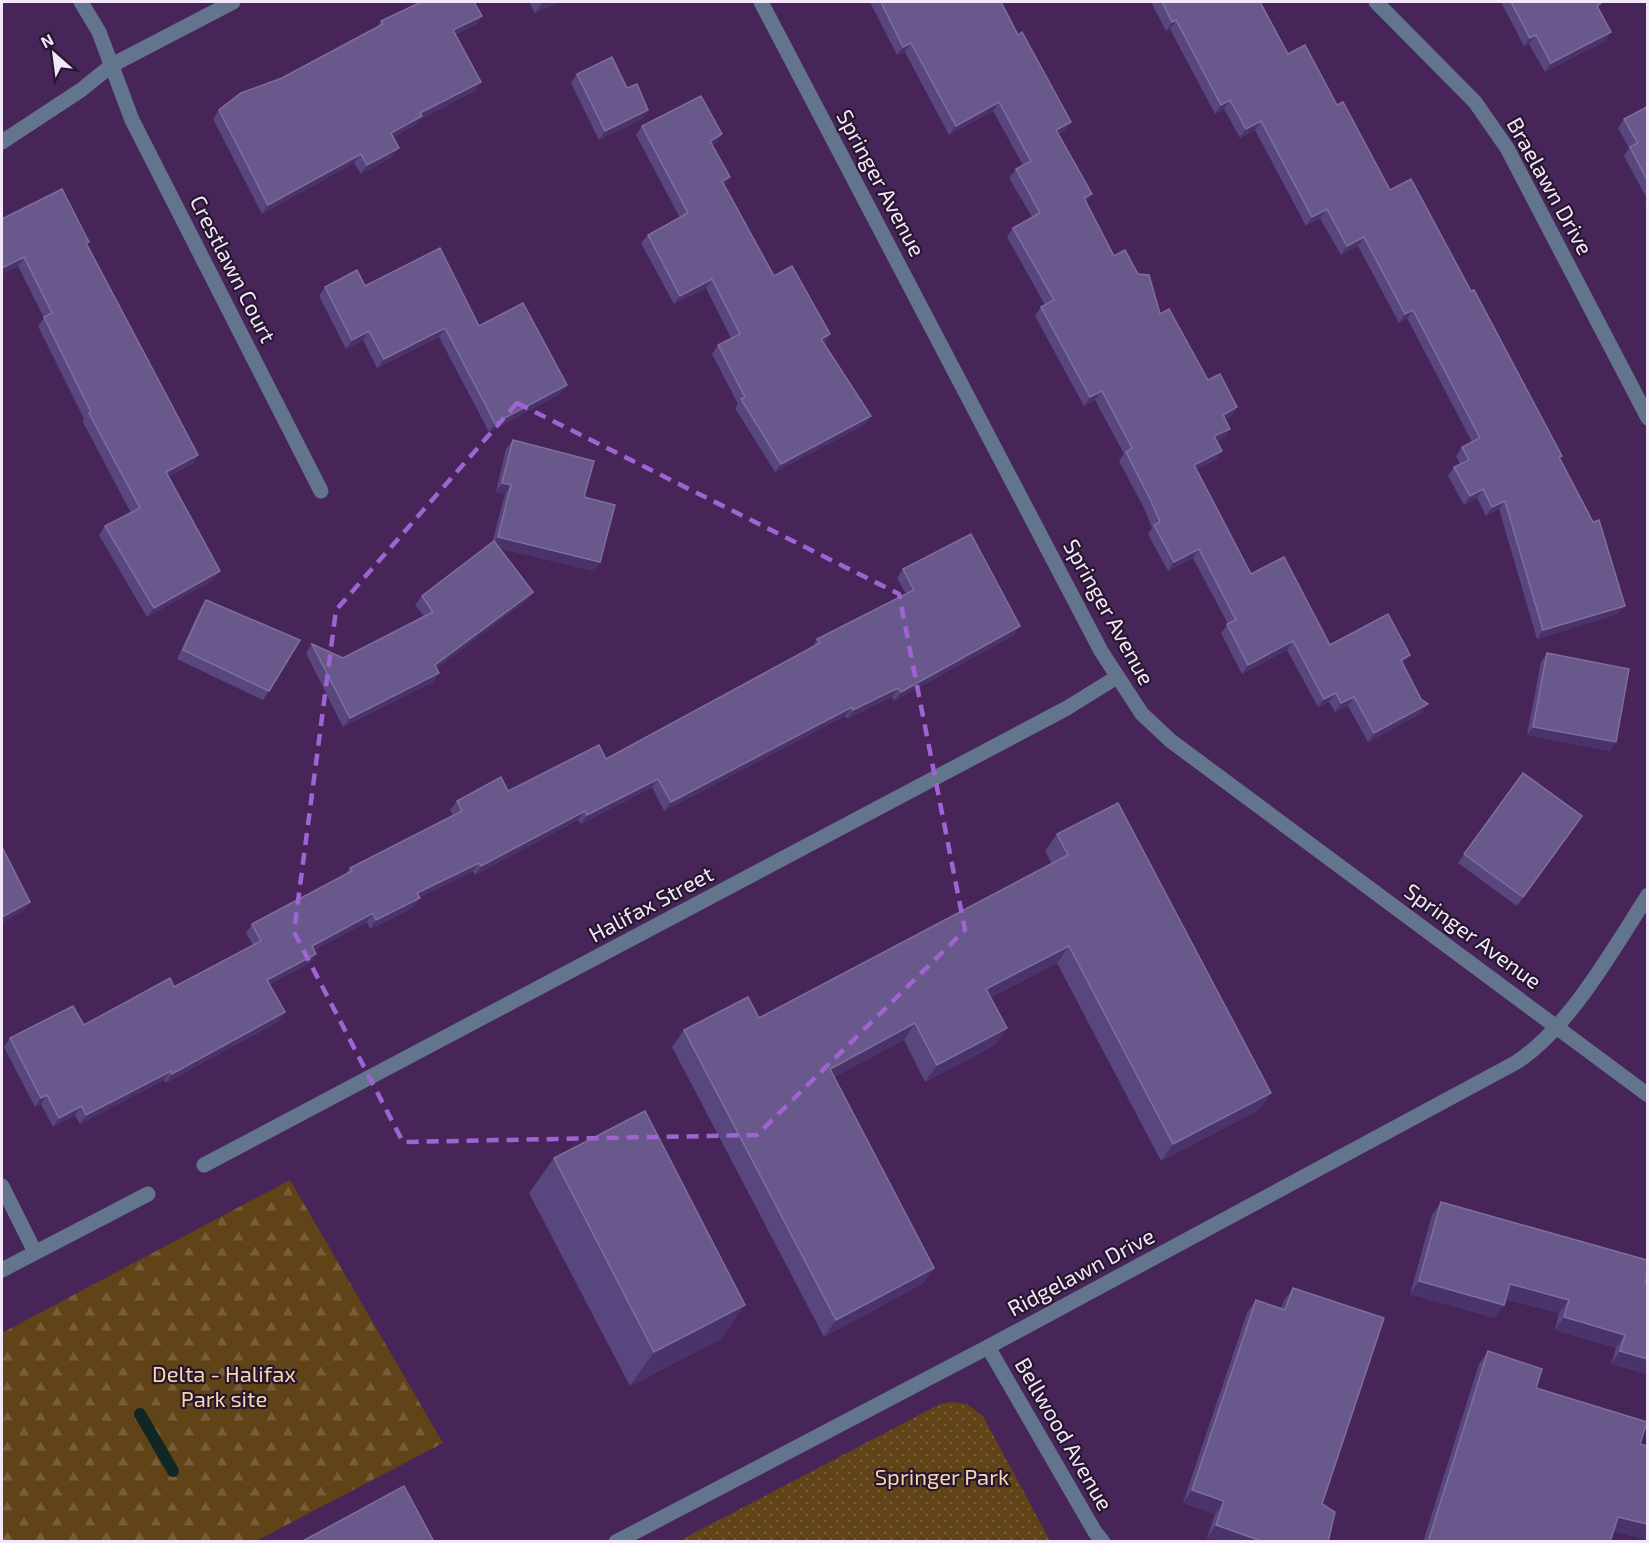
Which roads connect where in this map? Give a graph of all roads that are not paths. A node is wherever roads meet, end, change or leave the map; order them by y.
1 (81, 2) edge
2 (233, 2) edge
3 (761, 2) edge
4 (1376, 2) edge
5 (112, 65) junction
6 (2, 142) edge
7 (1647, 418) edge
8 (321, 491) dead end
9 (1116, 677) junction
10 (1647, 895) edge
11 (1556, 1025) junction
12 (1647, 1095) edge
13 (204, 1165) dead end
14 (2, 1186) edge
15 (148, 1194) dead end
16 (35, 1252) junction
17 (2, 1270) edge
18 (988, 1347) junction
19 (616, 1542) edge
20 (1103, 1542) edge

1 - 5 street, Crestlawn Court
2 - 5 street
3 - 9 street, Springer Avenue
4 - 7 street, Braelawn Drive
5 - 6 street
5 - 8 street, Crestlawn Court
9 - 11 street, Springer Avenue
9 - 13 street, Halifax Street
10 - 11 street
11 - 12 street, Springer Avenue
11 - 18 street, Ridgelawn Drive
14 - 16 street
15 - 16 street
16 - 17 street
18 - 19 street, Ridgelawn Drive
18 - 20 street, Bellwood Avenue

